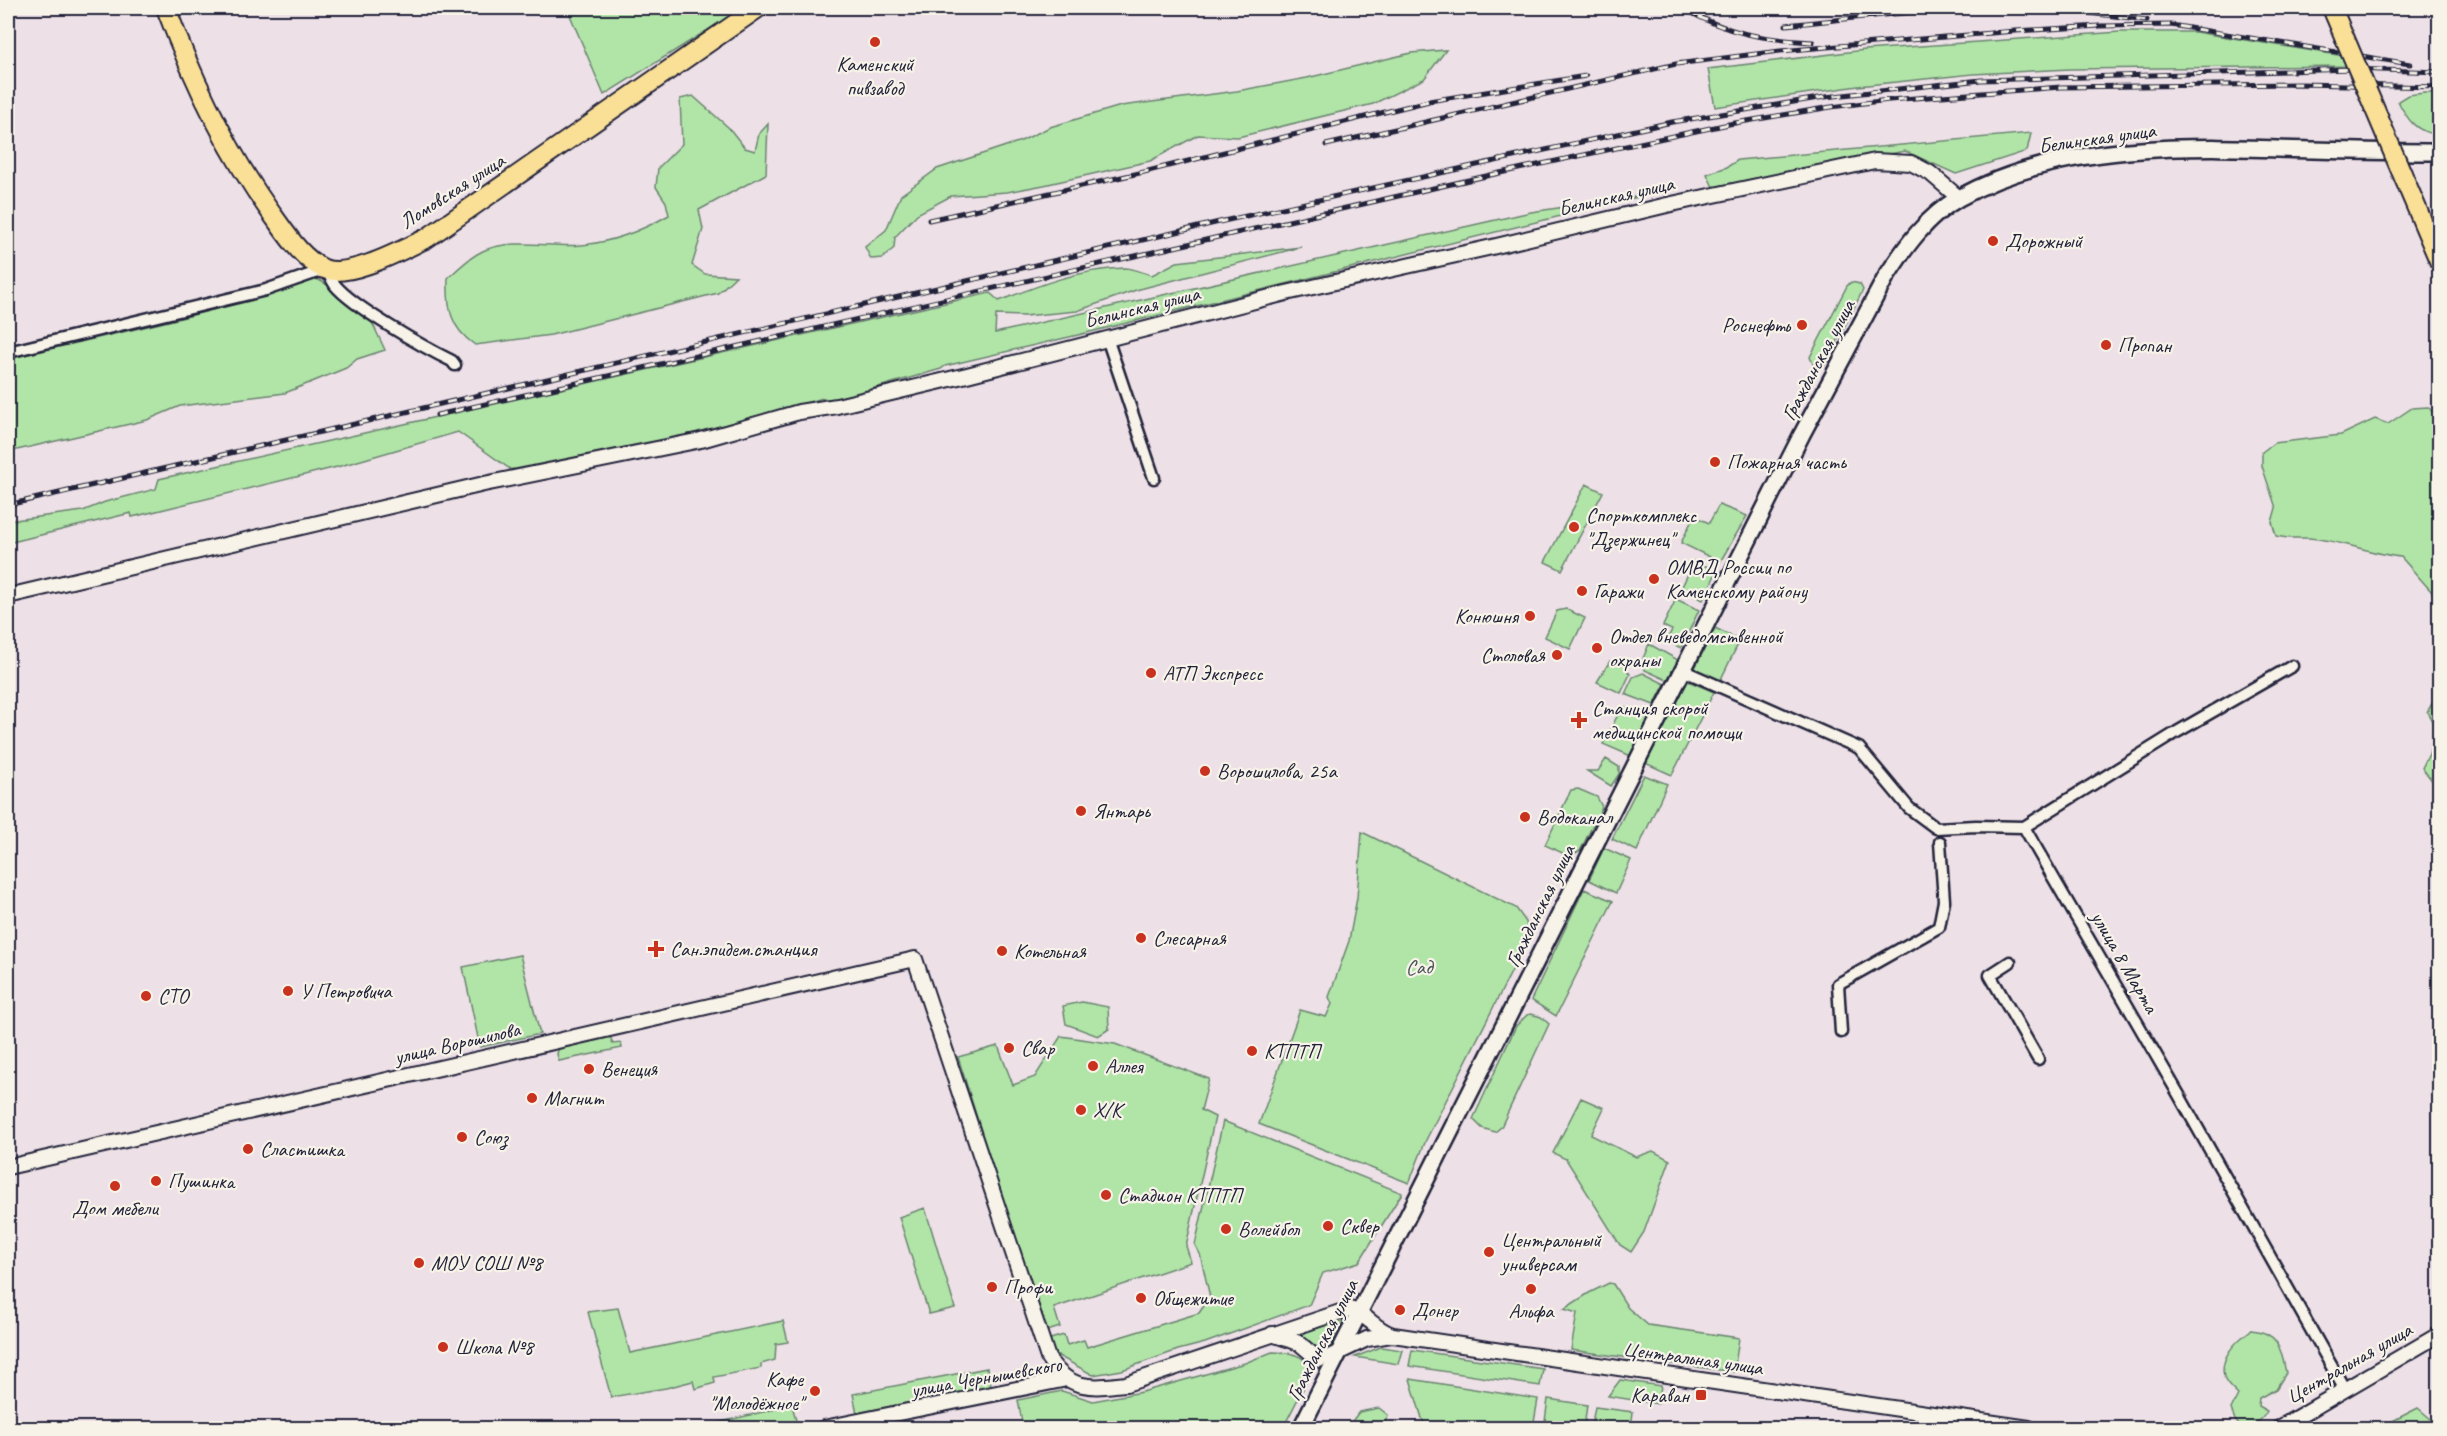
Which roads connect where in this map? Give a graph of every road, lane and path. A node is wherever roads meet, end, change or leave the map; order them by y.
1 (166, 8) edge
2 (758, 8) edge
3 (2332, 8) edge
4 (2439, 152) edge
5 (1959, 198) junction
6 (2439, 263) edge
7 (326, 269) junction
8 (1107, 338) junction
9 (8, 352) edge
10 (455, 366) dead end
11 (1154, 478) dead end
12 (8, 596) edge
13 (2292, 666) dead end
14 (1682, 670) junction
15 (2024, 827) junction
16 (1940, 842) dead end
17 (2010, 962) dead end
18 (1841, 1032) dead end
19 (2038, 1059) dead end
20 (8, 1167) edge
21 (1356, 1307) junction
22 (2439, 1334) edge
23 (1272, 1335) junction
24 (1393, 1335) junction
25 (1354, 1337) junction
26 (1338, 1354) junction
27 (1314, 1355) junction
28 (1329, 1372) junction
29 (1068, 1379) junction
30 (2345, 1390) junction
31 (824, 1428) edge
32 (1301, 1428) edge
33 (2029, 1428) edge
34 (2279, 1428) edge

1 - 7 main road
2 - 7 main road, Ломовская улица
3 - 6 main road, bridge
4 - 5 main road, Белинская улица
5 - 8 street, Белинская улица
5 - 14 main road, Гражданская улица
7 - 9 street
7 - 10 street
8 - 11 street
8 - 12 street, Белинская улица
13 - 15 street
14 - 15 street
14 - 21 main road, Гражданская улица
15 - 30 street, улица 8 Марта
16 - 18 street
17 - 19 street
20 - 29 street, улица Ворошилова
21 - 23 street, улица Чернышевского
21 - 24 street, Центральная улица
21 - 25 main road, Гражданская улица
22 - 30 street, Центральная улица
23 - 27 street
23 - 29 street, улица Чернышевского
24 - 25 street
24 - 33 street, Центральная улица
25 - 26 main road, Гражданская улица
26 - 27 street
26 - 28 main road, Гражданская улица
27 - 28 street
28 - 32 main road, Гражданская улица
29 - 31 street, улица Чернышевского
30 - 34 street, Центральная улица

